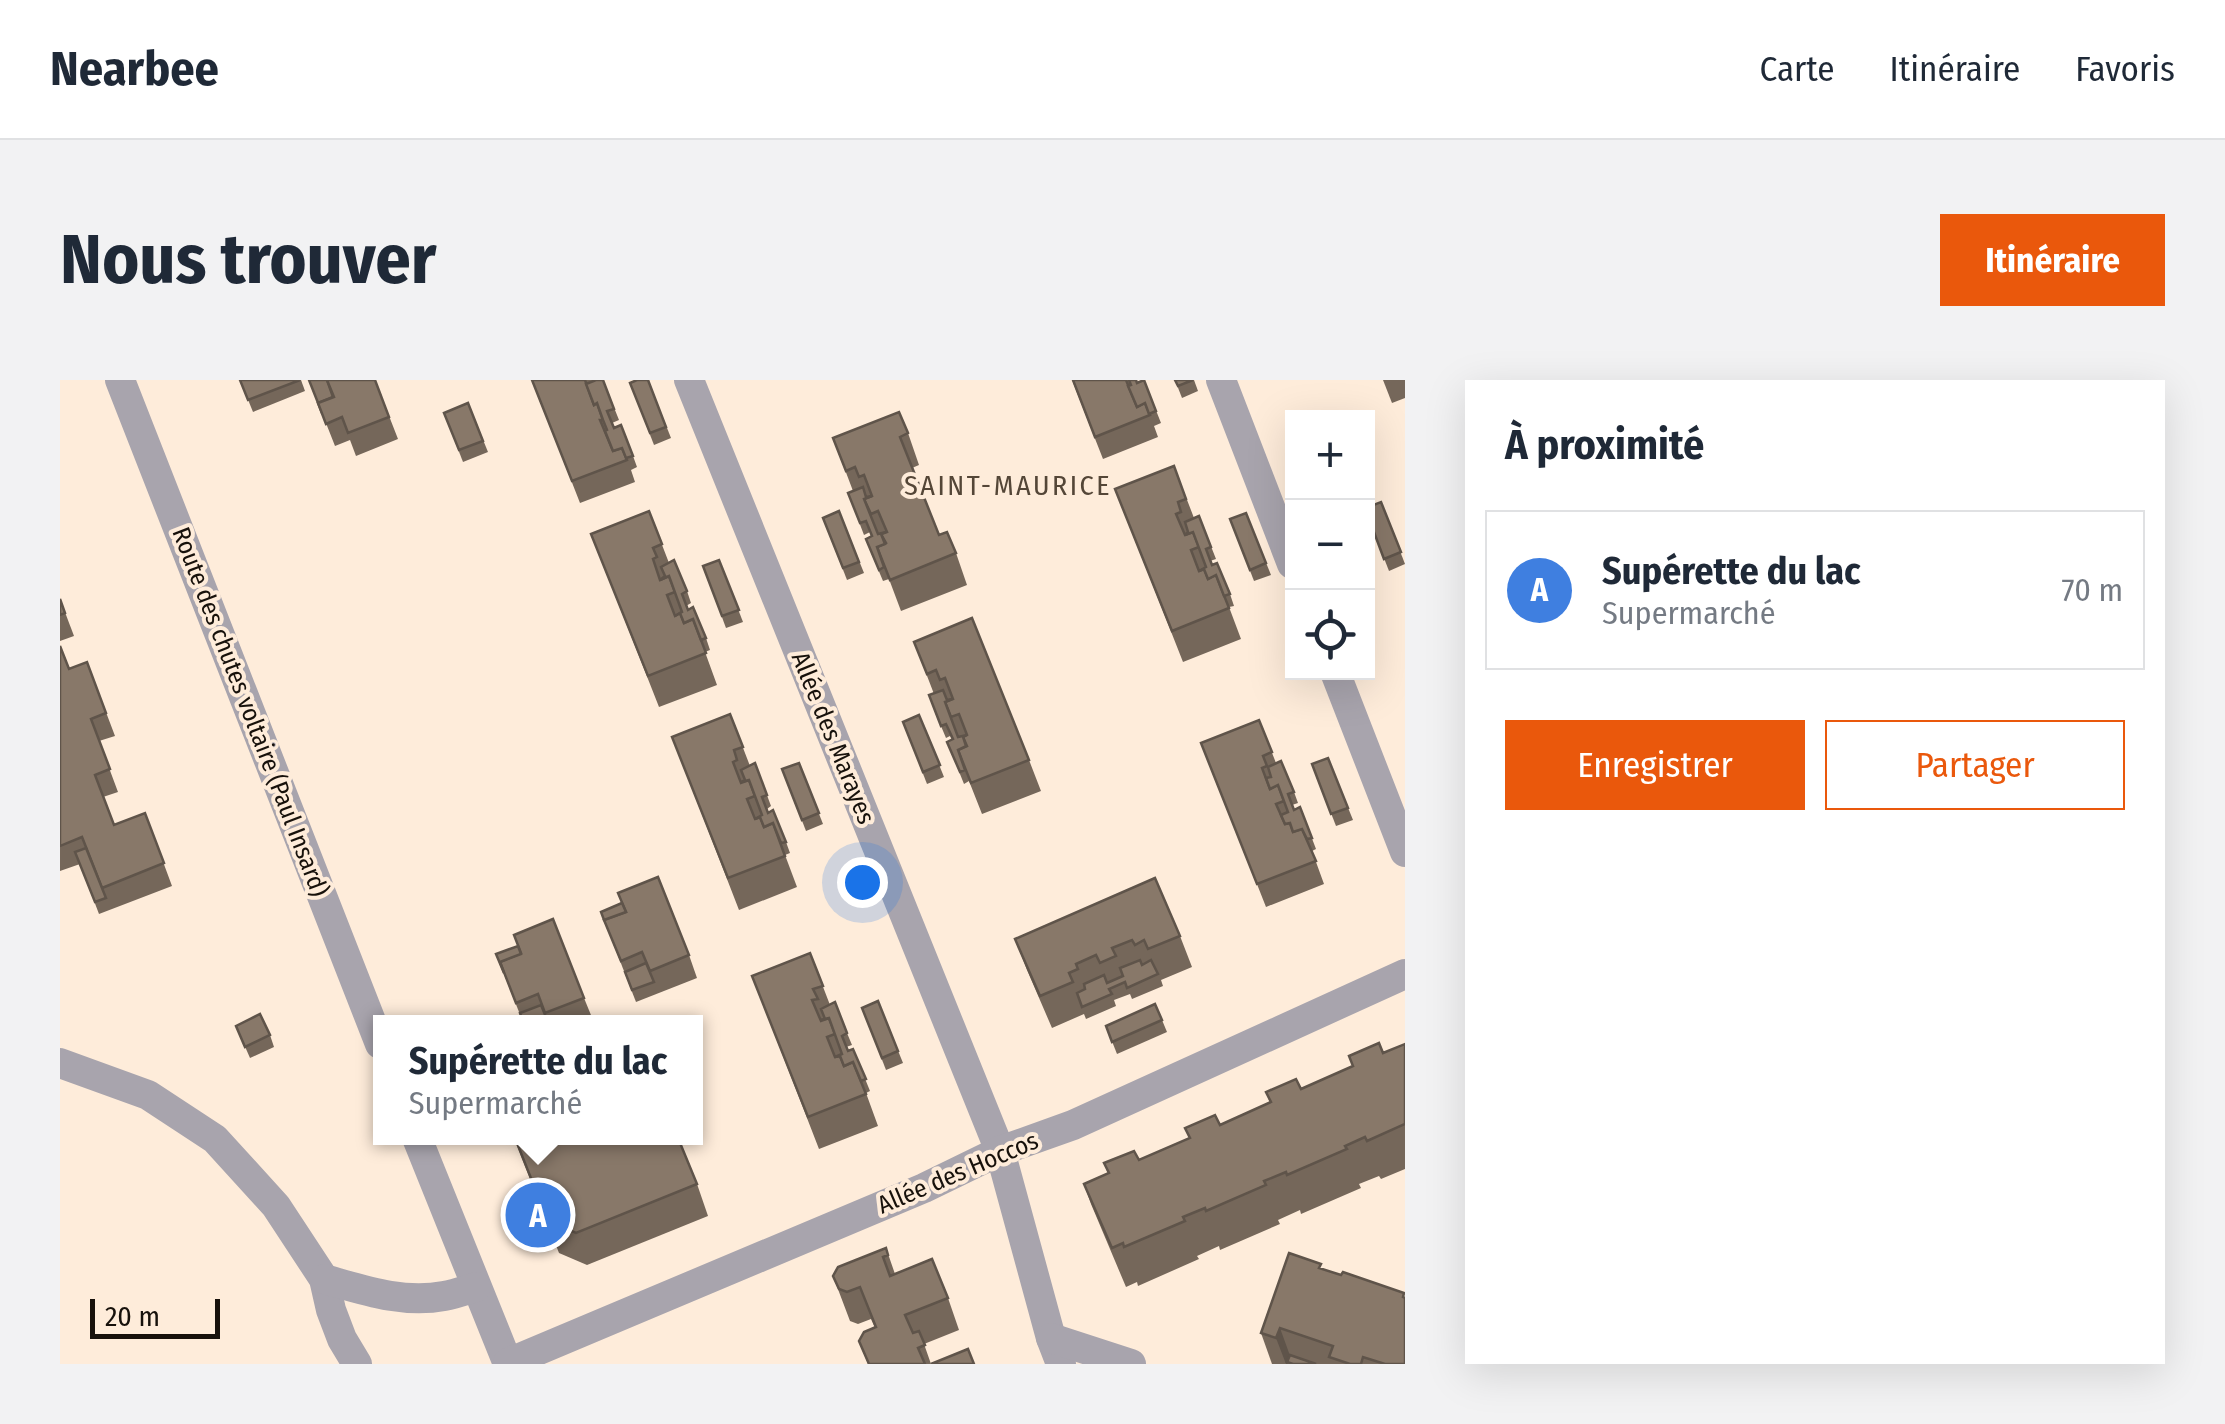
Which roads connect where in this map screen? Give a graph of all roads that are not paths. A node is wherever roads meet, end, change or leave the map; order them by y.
1 (120, 380) edge
2 (689, 380) edge
3 (1221, 380) edge
4 (1285, 546) edge
5 (1338, 680) edge
6 (1405, 852) edge
7 (1405, 974) edge
8 (373, 1026) edge
9 (60, 1063) edge
10 (420, 1145) edge
11 (1000, 1151) junction
12 (324, 1279) junction
13 (476, 1287) junction
14 (1056, 1351) edge
15 (358, 1364) edge
16 (508, 1364) edge
17 (1131, 1364) edge

1 - 8 street, Route des chutes voltaire (Paul Insard)
2 - 11 street, Allée des Marayes
3 - 4 street
5 - 6 street
7 - 11 street, Allée des Hoccos
9 - 12 street
10 - 13 street
11 - 14 street, Allée des Marayes
11 - 16 street, Allée des Hoccos
12 - 13 street
12 - 15 street
13 - 16 street
14 - 17 street

